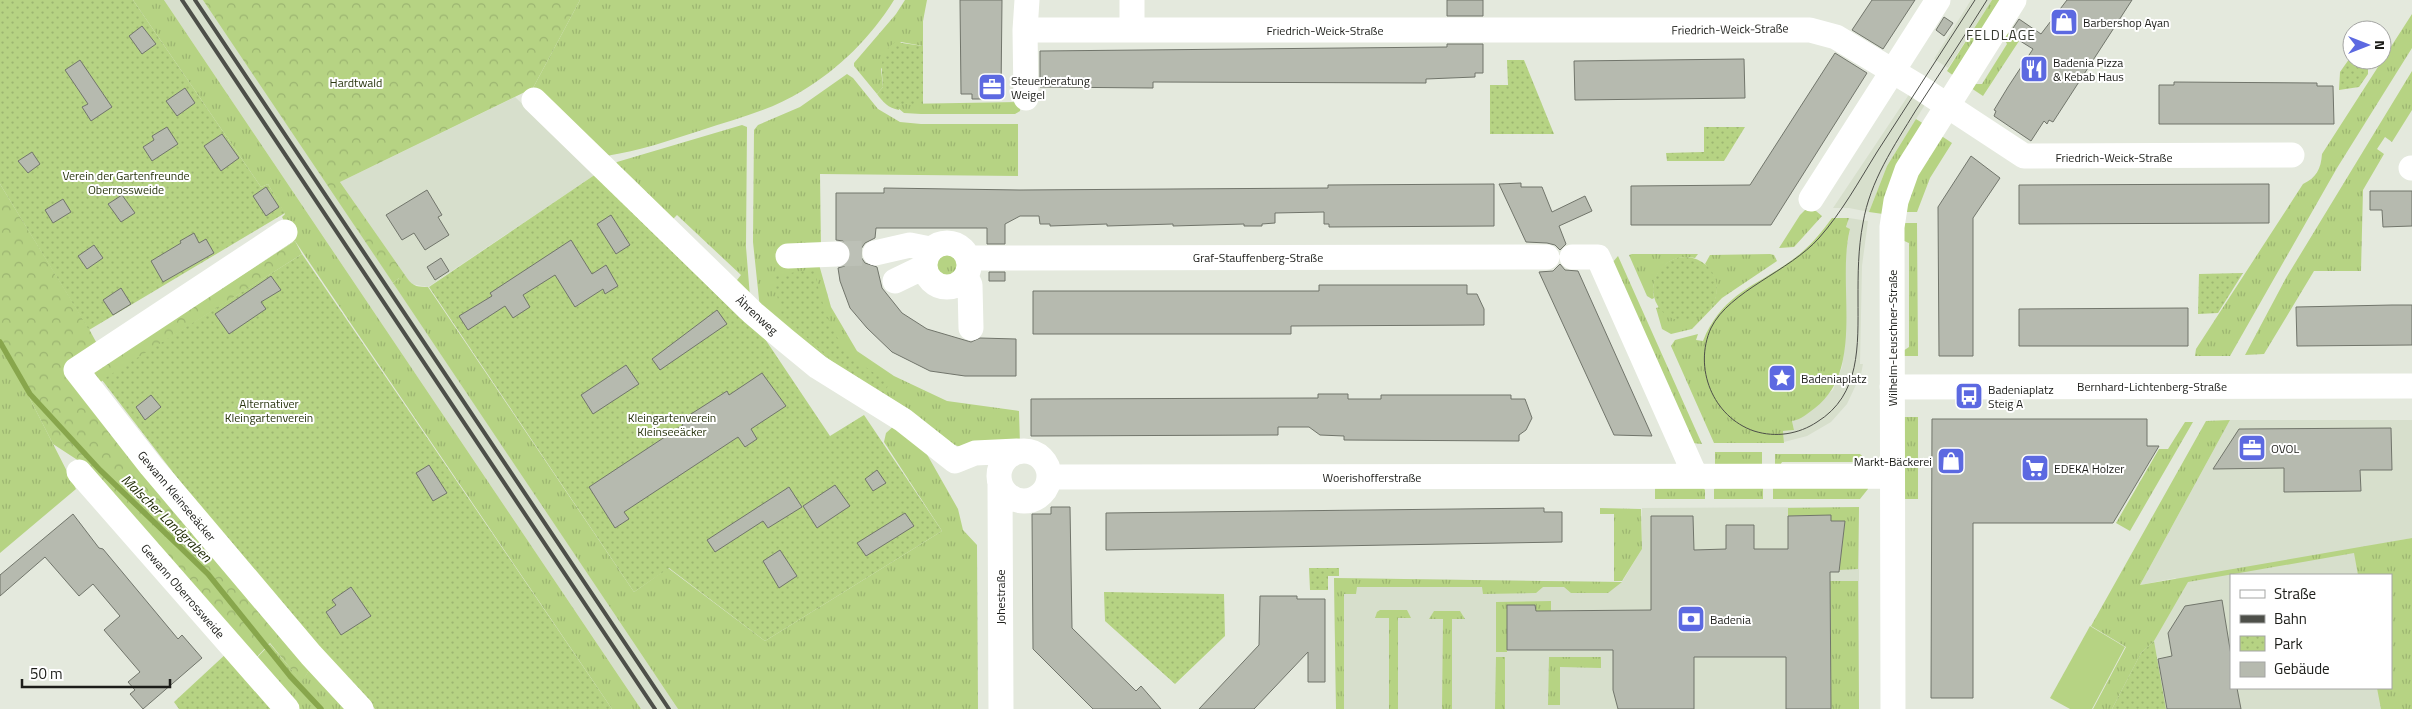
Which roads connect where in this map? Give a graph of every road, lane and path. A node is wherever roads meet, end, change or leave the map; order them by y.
1 (1026, 0) edge
2 (1132, 0) edge
3 (1938, 0) edge
4 (2014, 0) edge
5 (1025, 30) junction
6 (1132, 30) junction
7 (1893, 71) junction
8 (1026, 98) dead end
9 (534, 100) dead end
10 (1946, 105) junction
11 (2292, 155) dead end
12 (1811, 199) dead end
13 (285, 232) dead end
14 (875, 253) tunnel mouth
15 (837, 254) tunnel mouth
16 (788, 256) dead end
17 (1547, 257) dead end
18 (1572, 257) dead end
19 (927, 258) junction
20 (967, 267) junction
21 (895, 281) dead end
22 (971, 328) dead end
23 (2412, 386) edge
24 (1892, 387) junction
25 (1017, 451) junction
26 (79, 472) dead end
27 (1695, 475) junction
28 (1892, 476) junction
29 (1049, 477) junction
30 (1000, 484) junction
31 (287, 709) edge
32 (361, 709) edge
33 (1001, 709) edge
34 (1893, 709) edge

1 - 5 street
2 - 6 street
3 - 7 street
4 - 10 street, Wilhelm-Leuschner-Straße
5 - 6 street, Friedrich-Weick-Straße
5 - 8 street
6 - 7 street, Friedrich-Weick-Straße
7 - 10 street, Friedrich-Weick-Straße
7 - 12 street
9 - 25 street, Ährenweg
10 - 11 street, Friedrich-Weick-Straße
10 - 24 street, Wilhelm-Leuschner-Straße
13 - 32 street, Gewann Kleinseeäcker
14 - 19 street
15 - 16 street
17 - 20 street, Graf-Stauffenberg-Straße
18 - 27 street
19 - 20 street
19 - 20 street, Graf-Stauffenberg-Straße
19 - 21 street
20 - 22 street
23 - 24 street, Bernhard-Lichtenberg-Straße
24 - 28 street, Wilhelm-Leuschner-Straße
25 - 29 street
25 - 30 street
26 - 31 street, Gewann Oberrossweide
27 - 28 street
27 - 29 street, Woerishofferstraße
28 - 34 street, Wilhelm-Leuschner-Straße
29 - 30 street
30 - 33 street, Johestraße

